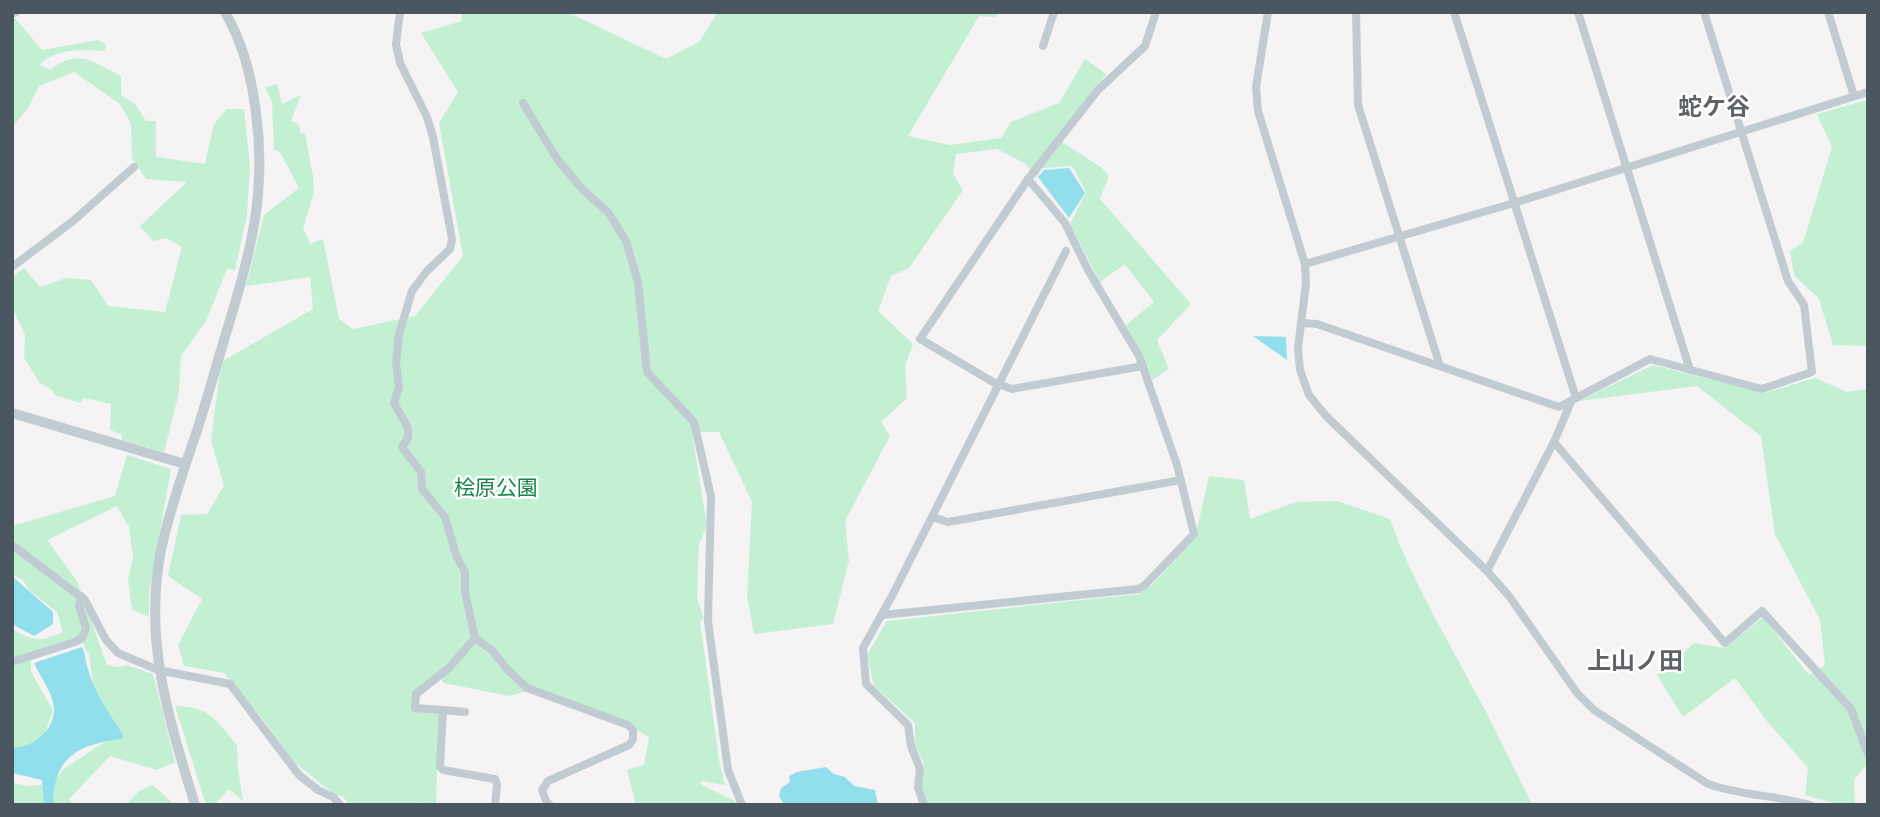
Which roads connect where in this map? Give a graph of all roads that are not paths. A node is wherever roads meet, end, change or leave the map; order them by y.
1 (225, 12) edge
2 (400, 12) edge
3 (1054, 12) edge
4 (1156, 12) edge
5 (1268, 12) edge
6 (1356, 12) edge
7 (1454, 12) edge
8 (1578, 12) edge
9 (1703, 12) edge
10 (1828, 12) edge
11 (1043, 46) dead end
12 (1868, 92) edge
13 (1854, 96) junction
14 (523, 103) dead end
15 (1742, 132) junction
16 (1627, 166) junction
17 (134, 167) dead end
18 (1028, 179) junction
19 (1514, 202) junction
20 (1400, 237) junction
21 (1066, 251) dead end
22 (1305, 264) junction
23 (12, 267) edge
24 (1301, 323) junction
25 (1143, 366) junction
26 (1440, 366) junction
27 (1690, 370) junction
28 (999, 384) junction
29 (1573, 400) junction
30 (12, 413) edge
31 (1554, 442) junction
32 (185, 464) junction
33 (1181, 480) junction
34 (932, 517) junction
35 (12, 545) edge
36 (1487, 571) junction
37 (81, 596) junction
38 (882, 615) junction
39 (475, 638) junction
40 (12, 662) edge
41 (158, 670) junction
42 (443, 710) junction
43 (465, 712) dead end
44 (1868, 754) edge
45 (195, 805) edge
46 (340, 805) edge
47 (495, 805) edge
48 (550, 805) edge
49 (743, 805) edge
50 (924, 805) edge
51 (1810, 805) edge

1 - 32 street
2 - 39 street
3 - 11 street
4 - 18 street
5 - 22 street
6 - 20 street
7 - 19 street
8 - 16 street
9 - 15 street
10 - 13 street
12 - 13 street
13 - 15 street
14 - 49 street
15 - 16 street
15 - 27 street
16 - 19 street
16 - 27 street
17 - 23 street
18 - 25 street
18 - 28 street
19 - 20 street
19 - 29 street
20 - 22 street
20 - 26 street
21 - 28 street
22 - 24 street
24 - 26 street
24 - 36 street
25 - 28 street
25 - 33 street
26 - 29 street
27 - 29 street
28 - 34 street
29 - 31 street
30 - 32 street
31 - 36 street
31 - 44 street
32 - 41 street
33 - 34 street
33 - 38 street
34 - 38 street
35 - 37 street
36 - 51 street
37 - 40 street
37 - 41 street
38 - 50 street
39 - 42 street
39 - 48 street
41 - 45 street
41 - 46 street
42 - 43 street
42 - 47 street

